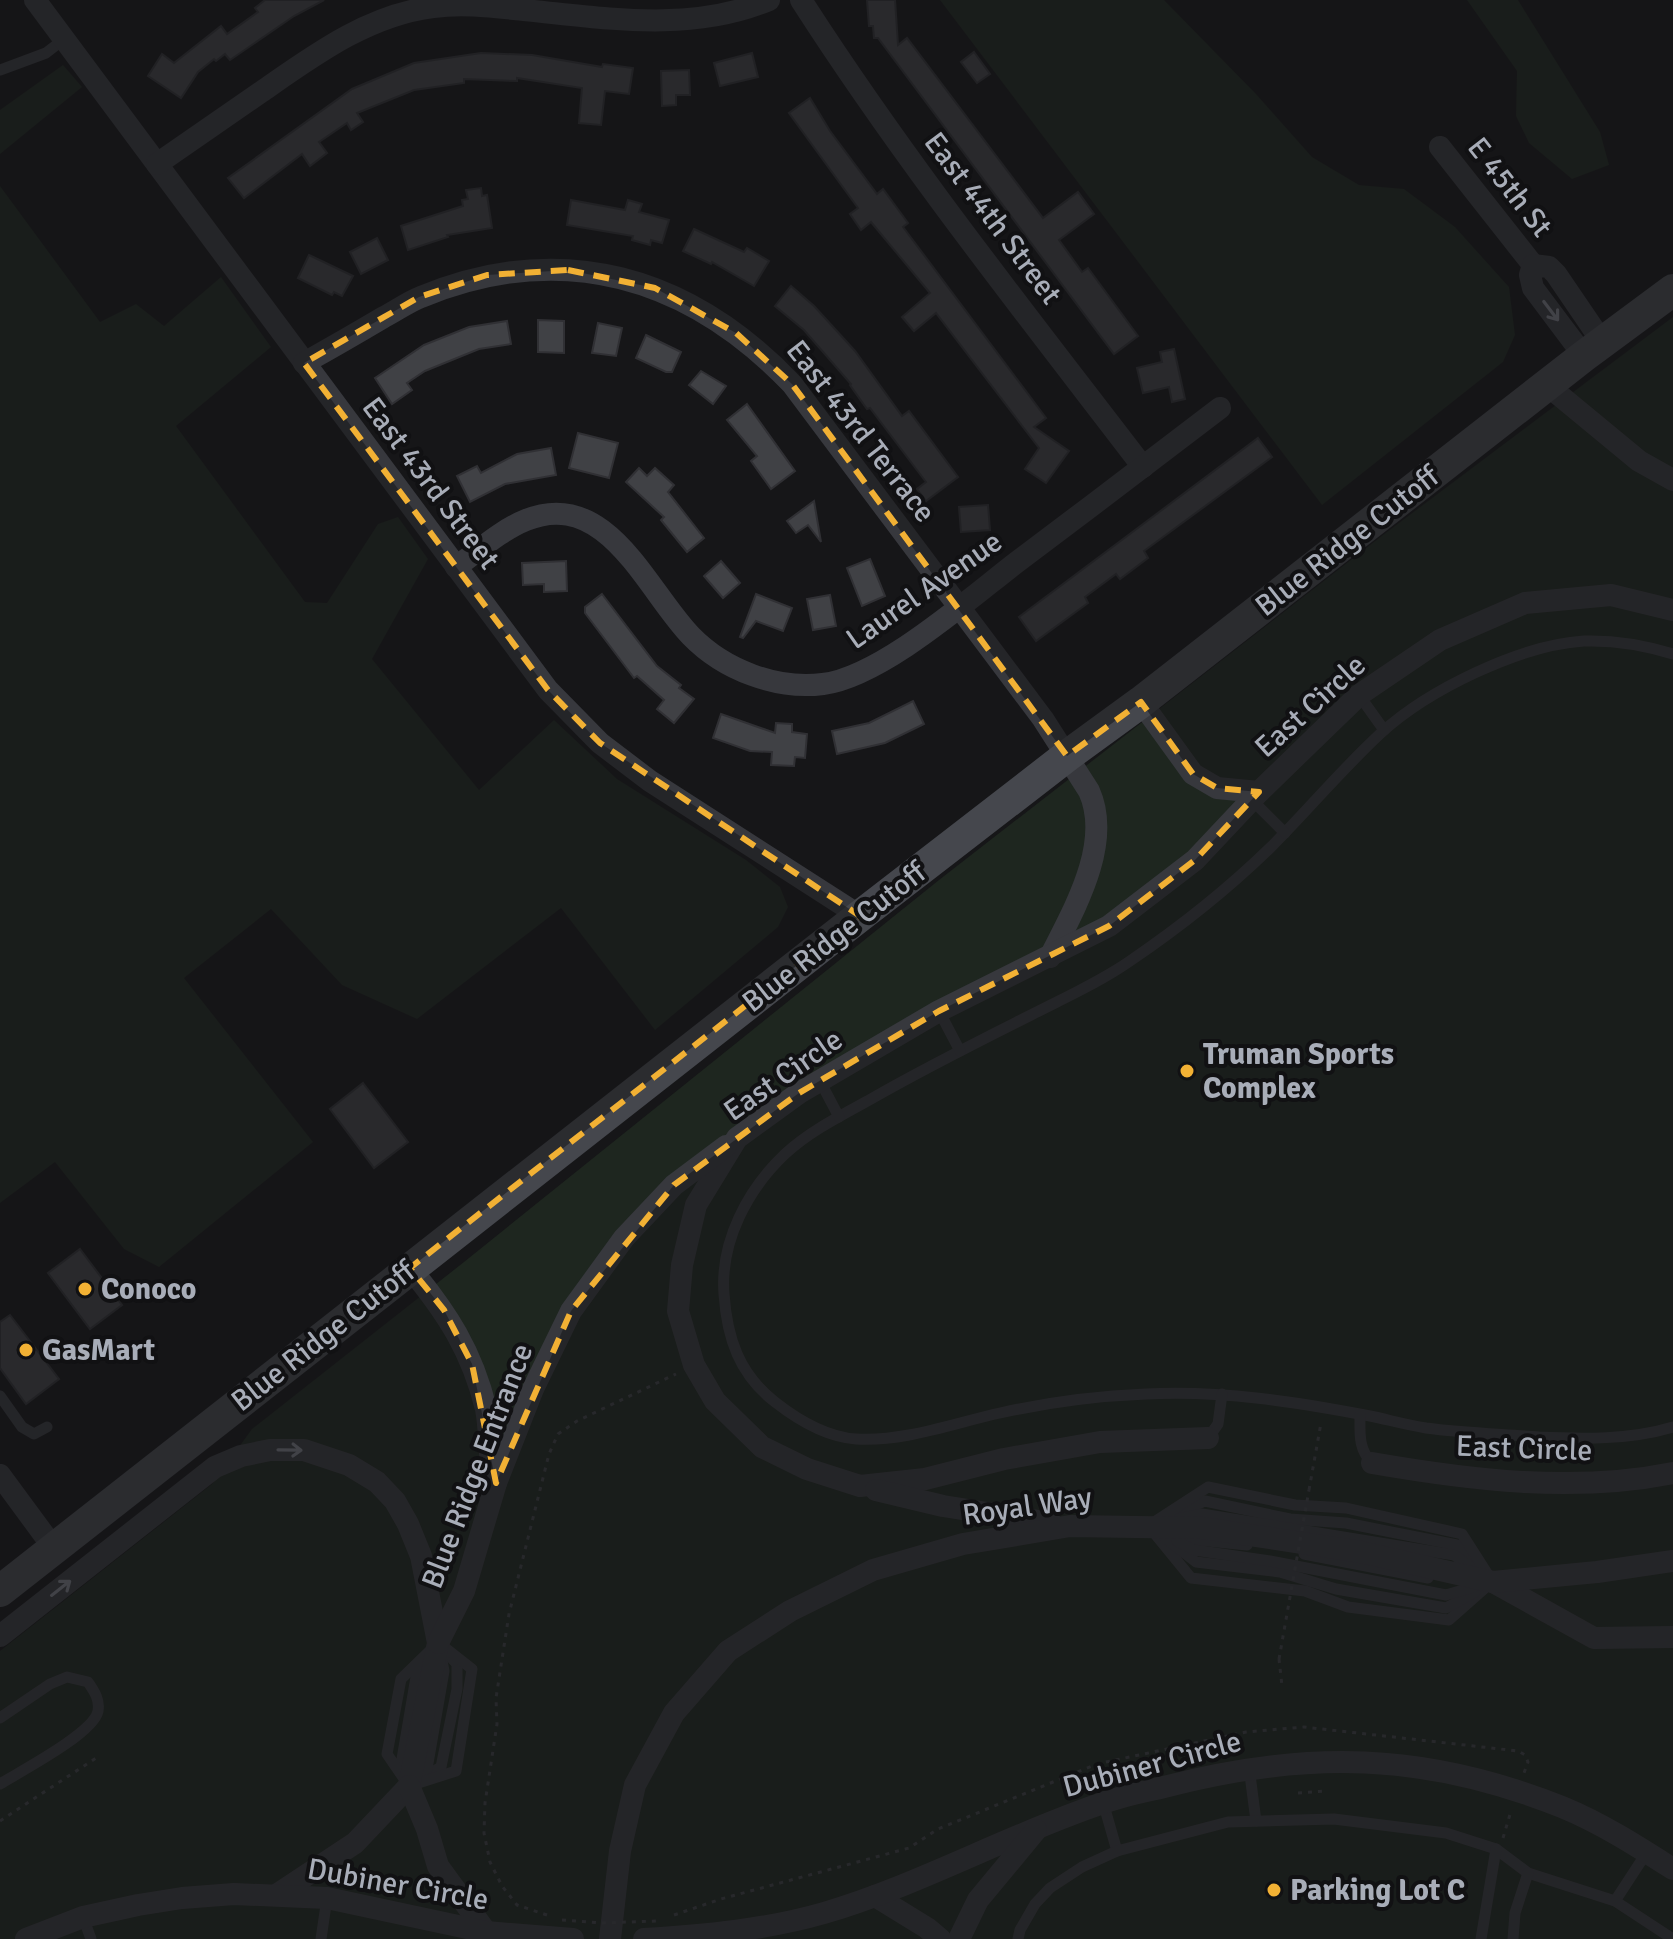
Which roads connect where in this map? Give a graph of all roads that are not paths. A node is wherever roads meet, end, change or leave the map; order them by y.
1 (35, 0) edge
2 (769, 0) edge
3 (801, 0) edge
4 (610, 9) edge
5 (64, 39) junction
6 (0, 70) edge
7 (1440, 147) dead end
8 (157, 164) junction
9 (1673, 290) edge
10 (1593, 349) junction
11 (304, 363) junction
12 (1547, 385) junction
13 (1220, 408) dead end
14 (1143, 467) junction
15 (1673, 480) edge
16 (456, 567) junction
17 (959, 606) junction
18 (1673, 610) edge
19 (1673, 654) edge
20 (1359, 695) junction
21 (1141, 702) junction
22 (1384, 730) junction
23 (1067, 756) junction
24 (1256, 796) junction
25 (1285, 833) junction
26 (860, 916) junction
27 (1050, 957) junction
28 (939, 1011) junction
29 (960, 1051) junction
30 (820, 1081) junction
31 (839, 1117) junction
32 (737, 1138) junction
33 (410, 1268) junction
34 (1222, 1394) junction
35 (0, 1396) edge
36 (1360, 1415) junction
37 (47, 1427) dead end
38 (1673, 1427) edge
39 (1208, 1438) joint
40 (1372, 1463) joint
41 (1673, 1473) edge
42 (0, 1475) edge
43 (496, 1483) junction
44 (860, 1486) junction
45 (1070, 1526) junction
46 (1148, 1526) junction
47 (53, 1547) junction
48 (1673, 1561) edge
49 (1493, 1582) junction
50 (0, 1591) edge
51 (0, 1636) edge
52 (1673, 1637) edge
53 (438, 1643) junction
54 (0, 1718) edge
55 (1249, 1767) junction
56 (0, 1784) edge
57 (409, 1786) junction
58 (1103, 1802) junction
59 (1256, 1821) junction
60 (1039, 1826) junction
61 (1499, 1844) junction
62 (1117, 1851) junction
63 (1647, 1852) junction
64 (1673, 1869) edge
65 (1528, 1873) junction
66 (278, 1894) junction
67 (875, 1896) junction
68 (327, 1898) junction
69 (1615, 1901) junction
70 (83, 1917) junction
71 (564, 1932) edge
72 (471, 1933) edge
73 (654, 1933) edge
74 (26, 1939) edge
75 (91, 1939) edge
76 (321, 1939) edge
77 (610, 1939) edge
78 (940, 1939) edge
79 (959, 1939) edge
80 (1018, 1939) edge
81 (1481, 1939) edge
82 (1513, 1939) edge
83 (1673, 1939) edge

1 - 5 street, East 43rd Street
2 - 4 street
3 - 14 street, East 44th Street
4 - 8 street
5 - 6 lane
5 - 8 street, East 43rd Street
7 - 10 street, E 45th St
8 - 11 street, East 43rd Street
9 - 10 main road, Blue Ridge Cutoff
10 - 12 main road, Blue Ridge Cutoff
11 - 16 street, East 43rd Street
11 - 17 street, East 43rd Terrace
12 - 15 street
12 - 21 main road, Blue Ridge Cutoff
13 - 14 street, Laurel Avenue
14 - 17 street, Laurel Avenue
16 - 17 street, Laurel Avenue
16 - 26 street, East 43rd Street
17 - 23 street, East 43rd Terrace
18 - 20 street, East Circle
19 - 22 lane
20 - 22 lane
20 - 24 street, East Circle
21 - 23 main road, Blue Ridge Cutoff
21 - 24 street, East Circle
22 - 25 lane
23 - 26 main road, Blue Ridge Cutoff
23 - 27 street
24 - 25 lane
24 - 27 street, East Circle
25 - 29 lane
26 - 33 main road, Blue Ridge Cutoff
27 - 28 street, East Circle
28 - 29 lane
28 - 30 street, East Circle
29 - 31 lane
30 - 31 lane
30 - 32 street, East Circle
31 - 34 lane
32 - 43 street, Blue Ridge Entrance
32 - 44 street, East Circle
33 - 43 street
33 - 47 main road, Blue Ridge Cutoff
34 - 36 lane
34 - 39 lane
35 - 37 lane
36 - 38 lane
36 - 40 lane
39 - 44 street, East Circle
40 - 41 street, East Circle
42 - 47 street
43 - 53 street, Blue Ridge Entrance
44 - 45 street, East Circle
45 - 46 street, Royal Way
45 - 77 street, Royal Way
46 - 49 street, Royal Way
46 - 49 lane
46 - 49 lane
47 - 50 main road, Blue Ridge Cutoff
48 - 49 street, Royal Way
49 - 52 street
51 -> 53 street
53 - 57 street
53 - 57 lane
54 - 56 lane
55 - 58 street, Dubiner Circle
55 - 59 lane
55 - 63 street, Dubiner Circle
57 - 66 street
57 - 72 street
58 - 60 street, Dubiner Circle
58 - 62 lane
59 - 61 lane
59 - 62 lane
60 - 67 street, Dubiner Circle
60 - 79 street
61 - 65 lane
61 - 81 lane
62 - 80 lane
63 - 64 street, Dubiner Circle
63 - 69 lane
65 - 69 lane
65 - 82 lane
66 - 68 street, Dubiner Circle
66 - 70 street, Dubiner Circle
67 - 73 street, Dubiner Circle
67 - 78 street
68 - 72 street, Dubiner Circle
68 - 76 lane
69 - 83 lane
70 - 74 street, Dubiner Circle
70 - 75 lane
71 - 72 street, Dubiner Circle

